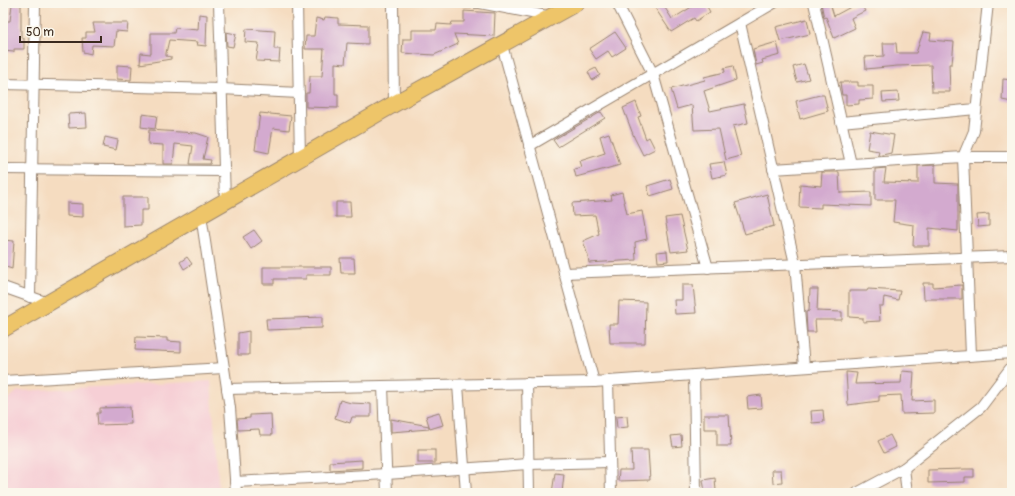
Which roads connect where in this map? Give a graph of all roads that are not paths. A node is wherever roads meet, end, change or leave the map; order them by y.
1 (35, 3) edge
2 (219, 3) edge
3 (297, 3) edge
4 (393, 3) edge
5 (466, 3) edge
6 (576, 3) edge
7 (617, 3) edge
8 (774, 3) edge
9 (814, 3) edge
10 (988, 3) edge
11 (531, 8) edge
12 (552, 17) junction
13 (740, 23) junction
14 (502, 45) junction
15 (653, 74) junction
16 (3, 84) edge
17 (34, 85) junction
18 (221, 89) junction
19 (299, 93) junction
20 (394, 104) junction
21 (976, 109) junction
22 (841, 122) junction
23 (530, 146) junction
24 (963, 157) junction
25 (1012, 157) edge
26 (300, 158) junction
27 (851, 164) junction
28 (773, 169) junction
29 (3, 170) edge
30 (32, 170) junction
31 (224, 171) junction
32 (225, 201) junction
33 (202, 215) junction
34 (1012, 256) edge
35 (968, 258) junction
36 (795, 264) junction
37 (708, 268) junction
38 (564, 273) junction
39 (3, 287) edge
40 (30, 297) junction
41 (48, 303) junction
42 (3, 329) edge
43 (1012, 353) edge
44 (971, 355) junction
45 (1012, 366) edge
46 (804, 367) junction
47 (224, 368) junction
48 (694, 375) junction
49 (3, 381) edge
50 (608, 381) junction
51 (594, 382) junction
52 (527, 383) junction
53 (458, 384) junction
54 (383, 386) junction
55 (228, 390) junction
56 (610, 462) junction
57 (528, 464) junction
58 (904, 468) junction
59 (464, 469) junction
60 (387, 474) junction
61 (235, 482) junction
62 (236, 493) edge
63 (388, 493) edge
64 (466, 493) edge
65 (529, 493) edge
66 (611, 493) edge
67 (696, 493) edge
68 (857, 493) edge
69 (907, 493) edge

1 - 17 street
2 - 18 street
3 - 19 street
4 - 20 street
5 - 11 street
6 - 12 main road
7 - 15 street
8 - 13 street
9 - 22 street
10 - 21 street
11 - 12 street
12 - 14 main road
13 - 15 street
13 - 28 street
14 - 20 main road
14 - 23 street
15 - 23 street
15 - 37 street
16 - 17 street
17 - 18 street
17 - 30 street
18 - 19 street
18 - 31 street
19 - 26 street
20 - 26 main road
21 - 22 street
21 - 24 street
22 - 27 street
23 - 38 street
24 - 25 street
24 - 27 street
24 - 35 street
26 - 32 main road
27 - 28 street
28 - 36 street
29 - 30 street
30 - 31 street
30 - 40 street
31 - 32 street
32 - 33 main road
33 - 41 main road
33 - 47 street
34 - 35 street
35 - 36 street
35 - 44 street
36 - 37 street
36 - 46 street
37 - 38 street
38 - 51 street
39 - 40 street
40 - 41 street
41 - 42 main road
43 - 44 street
44 - 46 street
45 - 58 street
46 - 48 street
47 - 49 street
47 - 55 street
48 - 50 street
48 - 67 street
50 - 51 street
50 - 56 street
51 - 52 street
52 - 53 street
52 - 57 street
53 - 54 street
53 - 59 street
54 - 55 street
54 - 60 street
55 - 61 street
56 - 57 street
56 - 66 street
57 - 59 street
57 - 65 street
58 - 68 street
58 - 69 street
59 - 60 street
59 - 64 street
60 - 61 street
60 - 63 street
61 - 62 street

